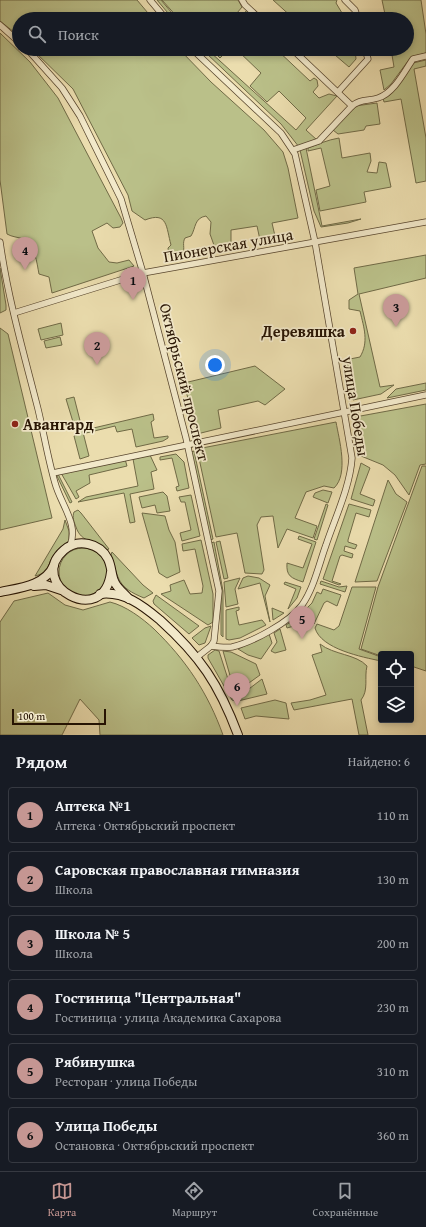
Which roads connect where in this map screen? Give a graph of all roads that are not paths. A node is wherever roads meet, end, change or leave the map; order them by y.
1 (150, 0) edge
2 (242, 0) edge
3 (345, 0) edge
4 (160, 12) edge
5 (252, 12) edge
6 (356, 12) edge
7 (0, 25) edge
8 (12, 36) edge
9 (32, 56) edge
10 (199, 56) edge
11 (299, 56) edge
12 (367, 56) edge
13 (426, 56) edge
14 (338, 92) junction
15 (352, 106) junction
16 (293, 150) junction
17 (426, 222) edge
18 (0, 242) edge
19 (315, 242) junction
20 (144, 274) junction
21 (14, 313) junction
22 (426, 396) edge
23 (345, 412) junction
24 (188, 445) junction
25 (53, 473) junction
26 (73, 532) junction
27 (88, 544) junction
28 (70, 546) junction
29 (56, 562) junction
30 (111, 572) junction
31 (29, 586) junction
32 (0, 592) edge
33 (63, 592) junction
34 (100, 594) junction
35 (129, 599) junction
36 (211, 646) junction
37 (197, 657) junction
38 (238, 735) edge

1 - 4 street
2 - 5 street
3 - 6 street
7 - 8 street
9 - 20 street, Октябрьский проспект
10 - 16 street, улица Победы
11 - 14 street
12 - 14 street
13 - 15 street
14 - 15 street
15 - 16 street
16 - 19 street, улица Победы
17 - 19 street, Пионерская улица
18 - 21 street
19 - 20 street, Пионерская улица
19 - 23 street, улица Победы
20 - 21 street, Пионерская улица
20 - 24 street, Октябрьский проспект
21 - 25 street
22 - 23 street
23 - 24 street
23 - 36 street, улица Победы
24 - 25 street
24 - 36 street, Октябрьский проспект
25 - 26 street
26 - 27 street
26 - 28 street
27 - 28 street
27 - 30 street
28 - 29 street
29 - 31 street
29 - 33 street
30 - 34 street
30 - 35 street
31 - 32 street
31 - 33 street
33 - 34 street
34 - 35 street
35 - 37 street
36 - 37 street
37 - 38 street

